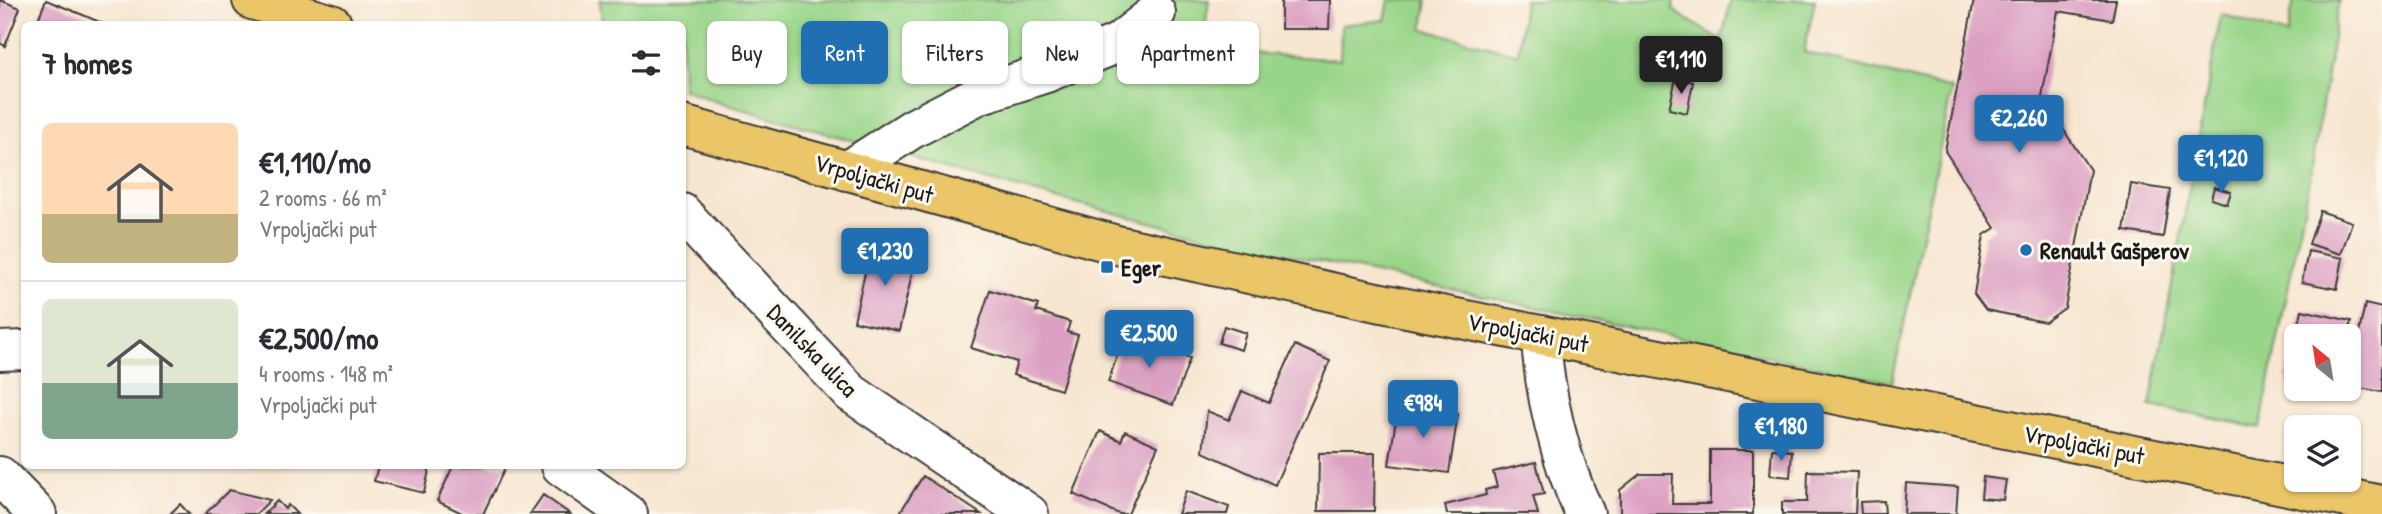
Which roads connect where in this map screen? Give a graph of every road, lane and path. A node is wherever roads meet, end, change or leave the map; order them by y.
1 (252, 0) edge
2 (1156, 13) dead end
3 (322, 21) edge
4 (686, 126) edge
5 (847, 170) junction
6 (686, 217) edge
7 (1541, 335) junction
8 (21, 350) edge
9 (0, 351) edge
10 (565, 469) edge
11 (0, 477) edge
12 (2382, 505) edge
13 (37, 514) edge
14 (628, 514) edge
15 (1030, 514) edge
16 (1585, 514) edge

1 - 3 main road
2 - 5 street
4 - 5 main road, Vrpoljački put
5 - 7 main road, Vrpoljački put
6 - 15 street, Danilska ulica
7 - 12 main road, Vrpoljački put
7 - 16 street
8 - 9 street
10 - 14 street
11 - 13 street

